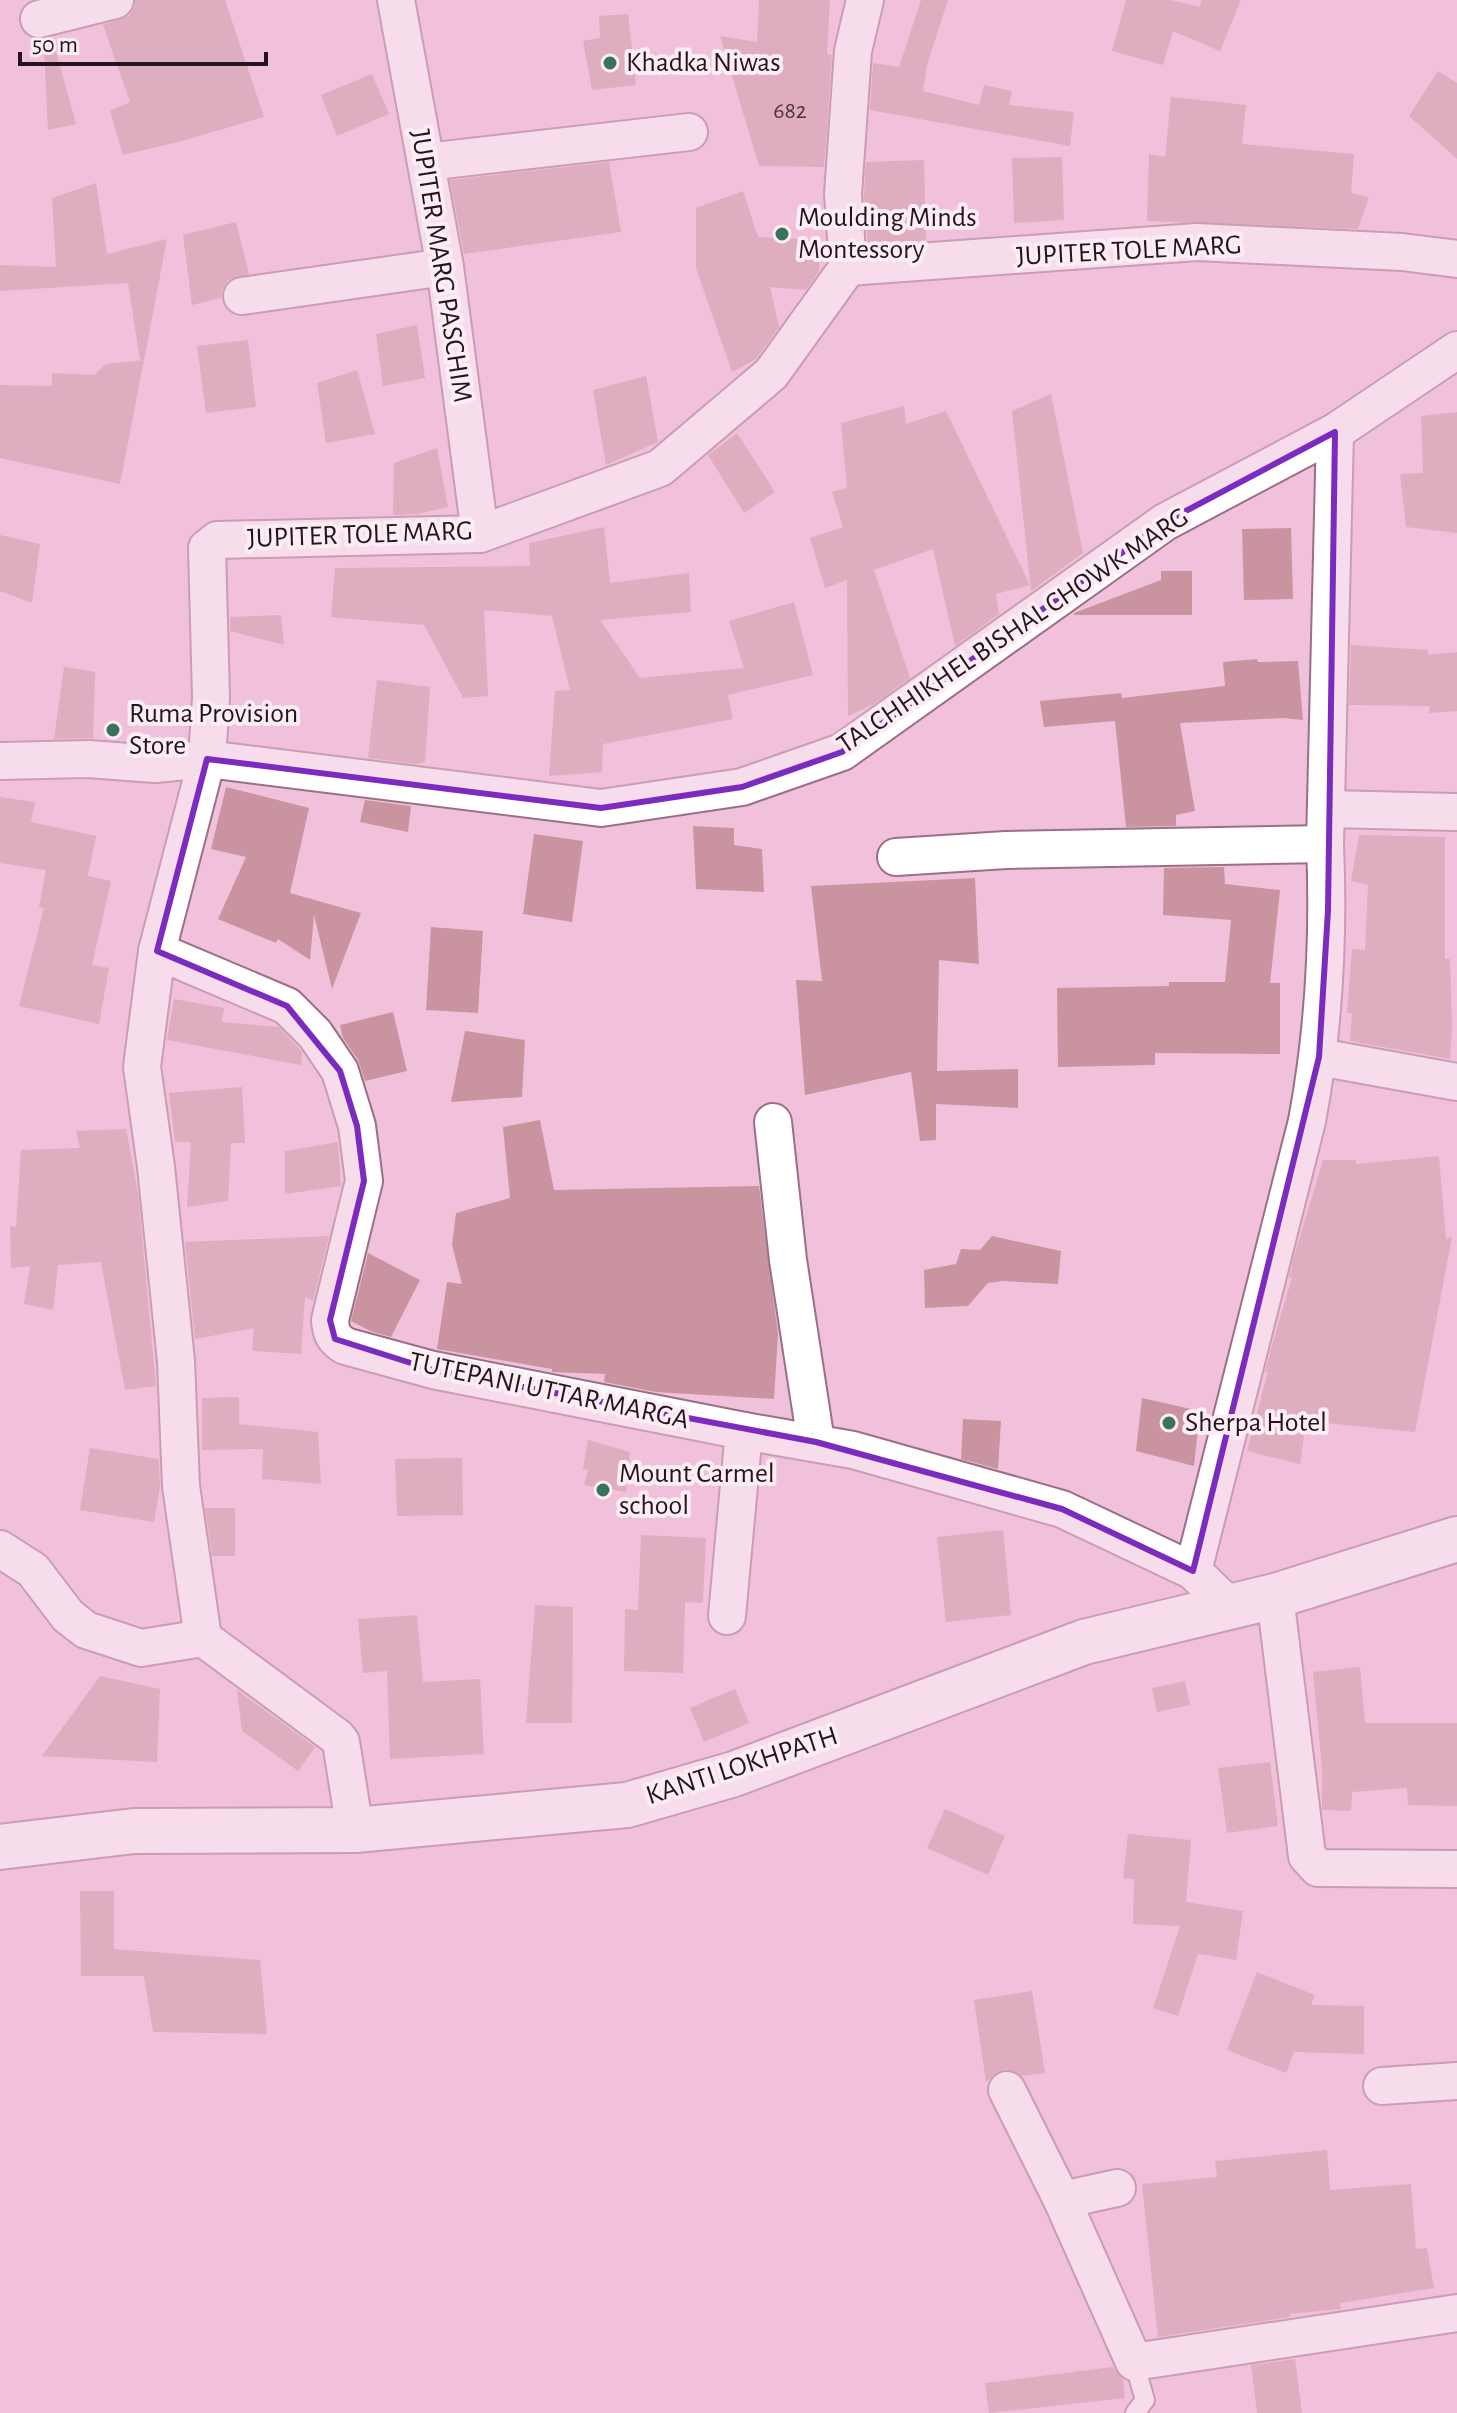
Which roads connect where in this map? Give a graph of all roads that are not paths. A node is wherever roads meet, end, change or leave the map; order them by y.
1 (115, 0) edge
2 (396, 0) edge
3 (865, 0) edge
4 (39, 19) dead end
5 (689, 132) dead end
6 (426, 162) junction
7 (1457, 259) edge
8 (445, 267) junction
9 (848, 267) junction
10 (242, 296) dead end
11 (1457, 350) edge
12 (1335, 432) junction
13 (480, 534) junction
14 (207, 759) junction
15 (0, 761) edge
16 (1457, 812) edge
17 (1327, 827) junction
18 (896, 857) dead end
19 (157, 951) junction
20 (1319, 1057) junction
21 (1457, 1082) edge
22 (773, 1122) dead end
23 (744, 1431) junction
24 (816, 1442) junction
25 (1457, 1539) edge
26 (0, 1549) edge
27 (1193, 1571) junction
28 (1275, 1596) junction
29 (1230, 1607) junction
30 (727, 1616) dead end
31 (203, 1638) junction
32 (355, 1830) junction
33 (0, 1847) edge
34 (1457, 1869) edge
35 (1457, 2081) edge
36 (1382, 2086) dead end
37 (1007, 2090) dead end
38 (1117, 2188) dead end
39 (1062, 2200) junction
40 (1457, 2313) edge
41 (1134, 2362) junction
42 (1135, 2413) edge

1 - 4 street
2 - 6 street, JUPITER MARG PASCHIM
3 - 9 street
5 - 6 street
6 - 8 street, JUPITER MARG PASCHIM
7 - 9 street, JUPITER TOLE MARG
8 - 10 street
8 - 13 street, JUPITER MARG PASCHIM
9 - 13 street, JUPITER TOLE MARG
11 - 12 street, TALCHHIKHEL BISHAL CHOWK MARG
12 - 14 street, TALCHHIKHEL BISHAL CHOWK MARG
12 - 17 street
13 - 14 street, JUPITER TOLE MARG
14 - 15 street, TALCHHIKHEL BISHAL CHOWK MARG
14 - 19 street
16 - 17 street
17 - 18 street
17 - 20 street
19 - 23 street, TUTEPANI UTTAR MARGA
19 - 31 street
20 - 21 street
20 - 27 street
22 - 24 street
23 - 24 street, TUTEPANI UTTAR MARGA
23 - 30 street
24 - 27 street, TUTEPANI UTTAR MARGA
25 - 28 main road, KANTI LOKHPATH
26 - 31 street
27 - 29 street, TUTEPANI UTTAR MARGA
28 - 29 main road, KANTI LOKHPATH
28 - 34 street
29 - 32 main road, KANTI LOKHPATH
31 - 32 street
32 - 33 main road, KANTI LOKHPATH
35 - 36 street
37 - 39 street
38 - 39 street
39 - 41 street
40 - 41 street
41 - 42 lane

